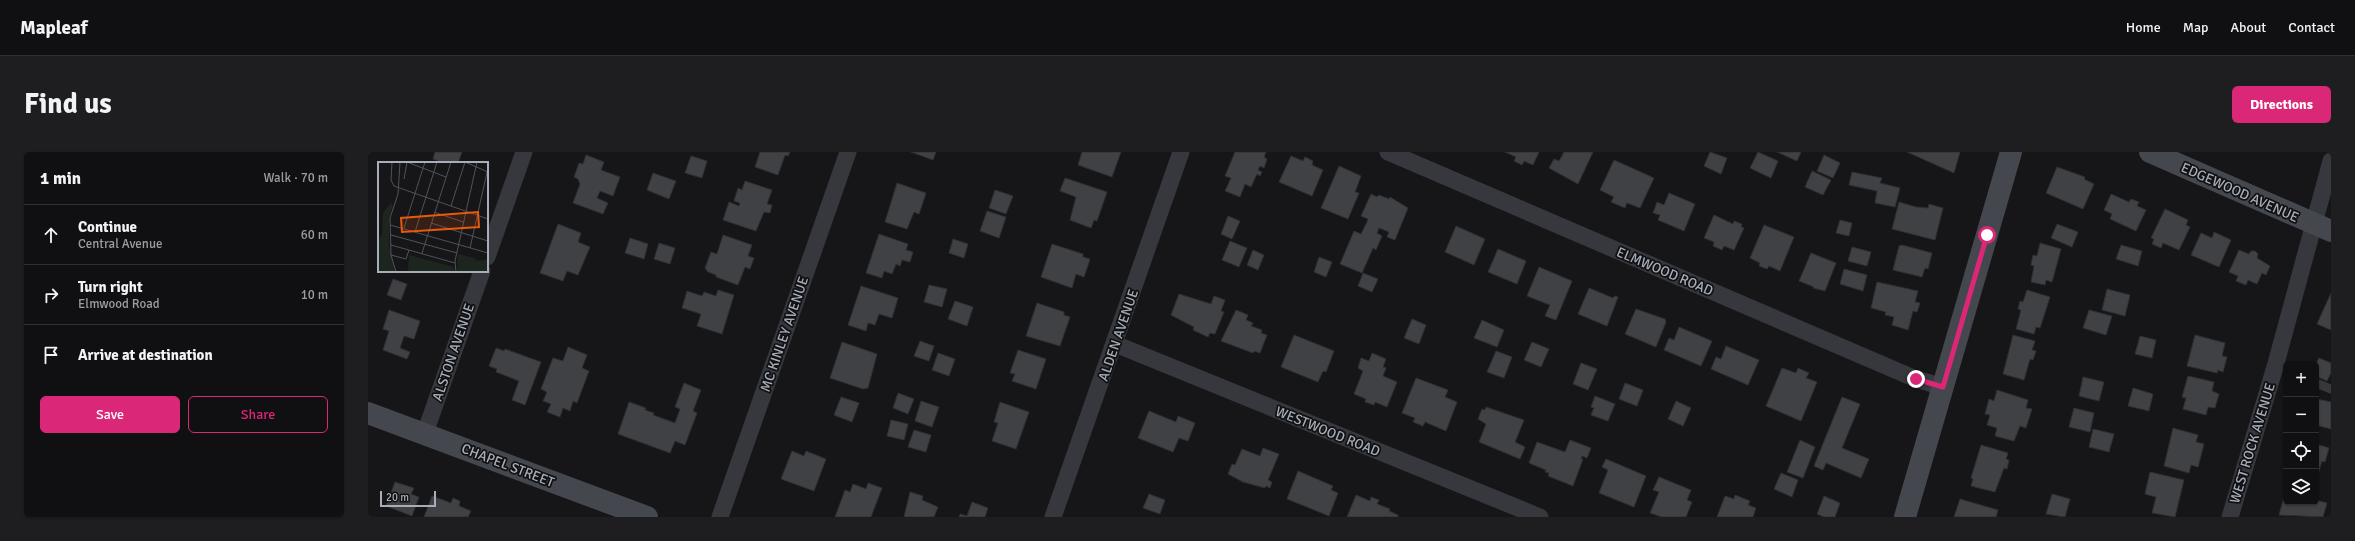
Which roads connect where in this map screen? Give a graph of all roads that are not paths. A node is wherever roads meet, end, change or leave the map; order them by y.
1 (524, 152) edge
2 (848, 152) edge
3 (1181, 152) edge
4 (1388, 152) edge
5 (2011, 152) edge
6 (2150, 152) edge
7 (2331, 161) edge
8 (2322, 227) edge
9 (488, 254) edge
10 (482, 272) edge
11 (1116, 344) junction
12 (2281, 369) edge
13 (2319, 384) edge
14 (1943, 387) junction
15 (2331, 389) edge
16 (368, 413) edge
17 (425, 433) junction
18 (647, 517) edge
19 (720, 517) edge
20 (1053, 517) edge
21 (1540, 517) edge
22 (1905, 517) edge
23 (2230, 517) edge

1 - 9 street
2 - 19 street, MC KINLEY AVENUE
3 - 11 street, ALDEN AVENUE
4 - 14 street, ELMWOOD ROAD
5 - 14 street
6 - 8 street, EDGEWOOD AVENUE
7 - 8 street, WEST ROCK AVENUE
8 - 12 street, WEST ROCK AVENUE
10 - 17 street, ALSTON AVENUE
11 - 20 street, ALDEN AVENUE
11 - 21 street, WESTWOOD ROAD
12 - 23 street, WEST ROCK AVENUE
13 - 15 lane
14 - 22 street
16 - 17 street, CHAPEL STREET
17 - 18 street, CHAPEL STREET

